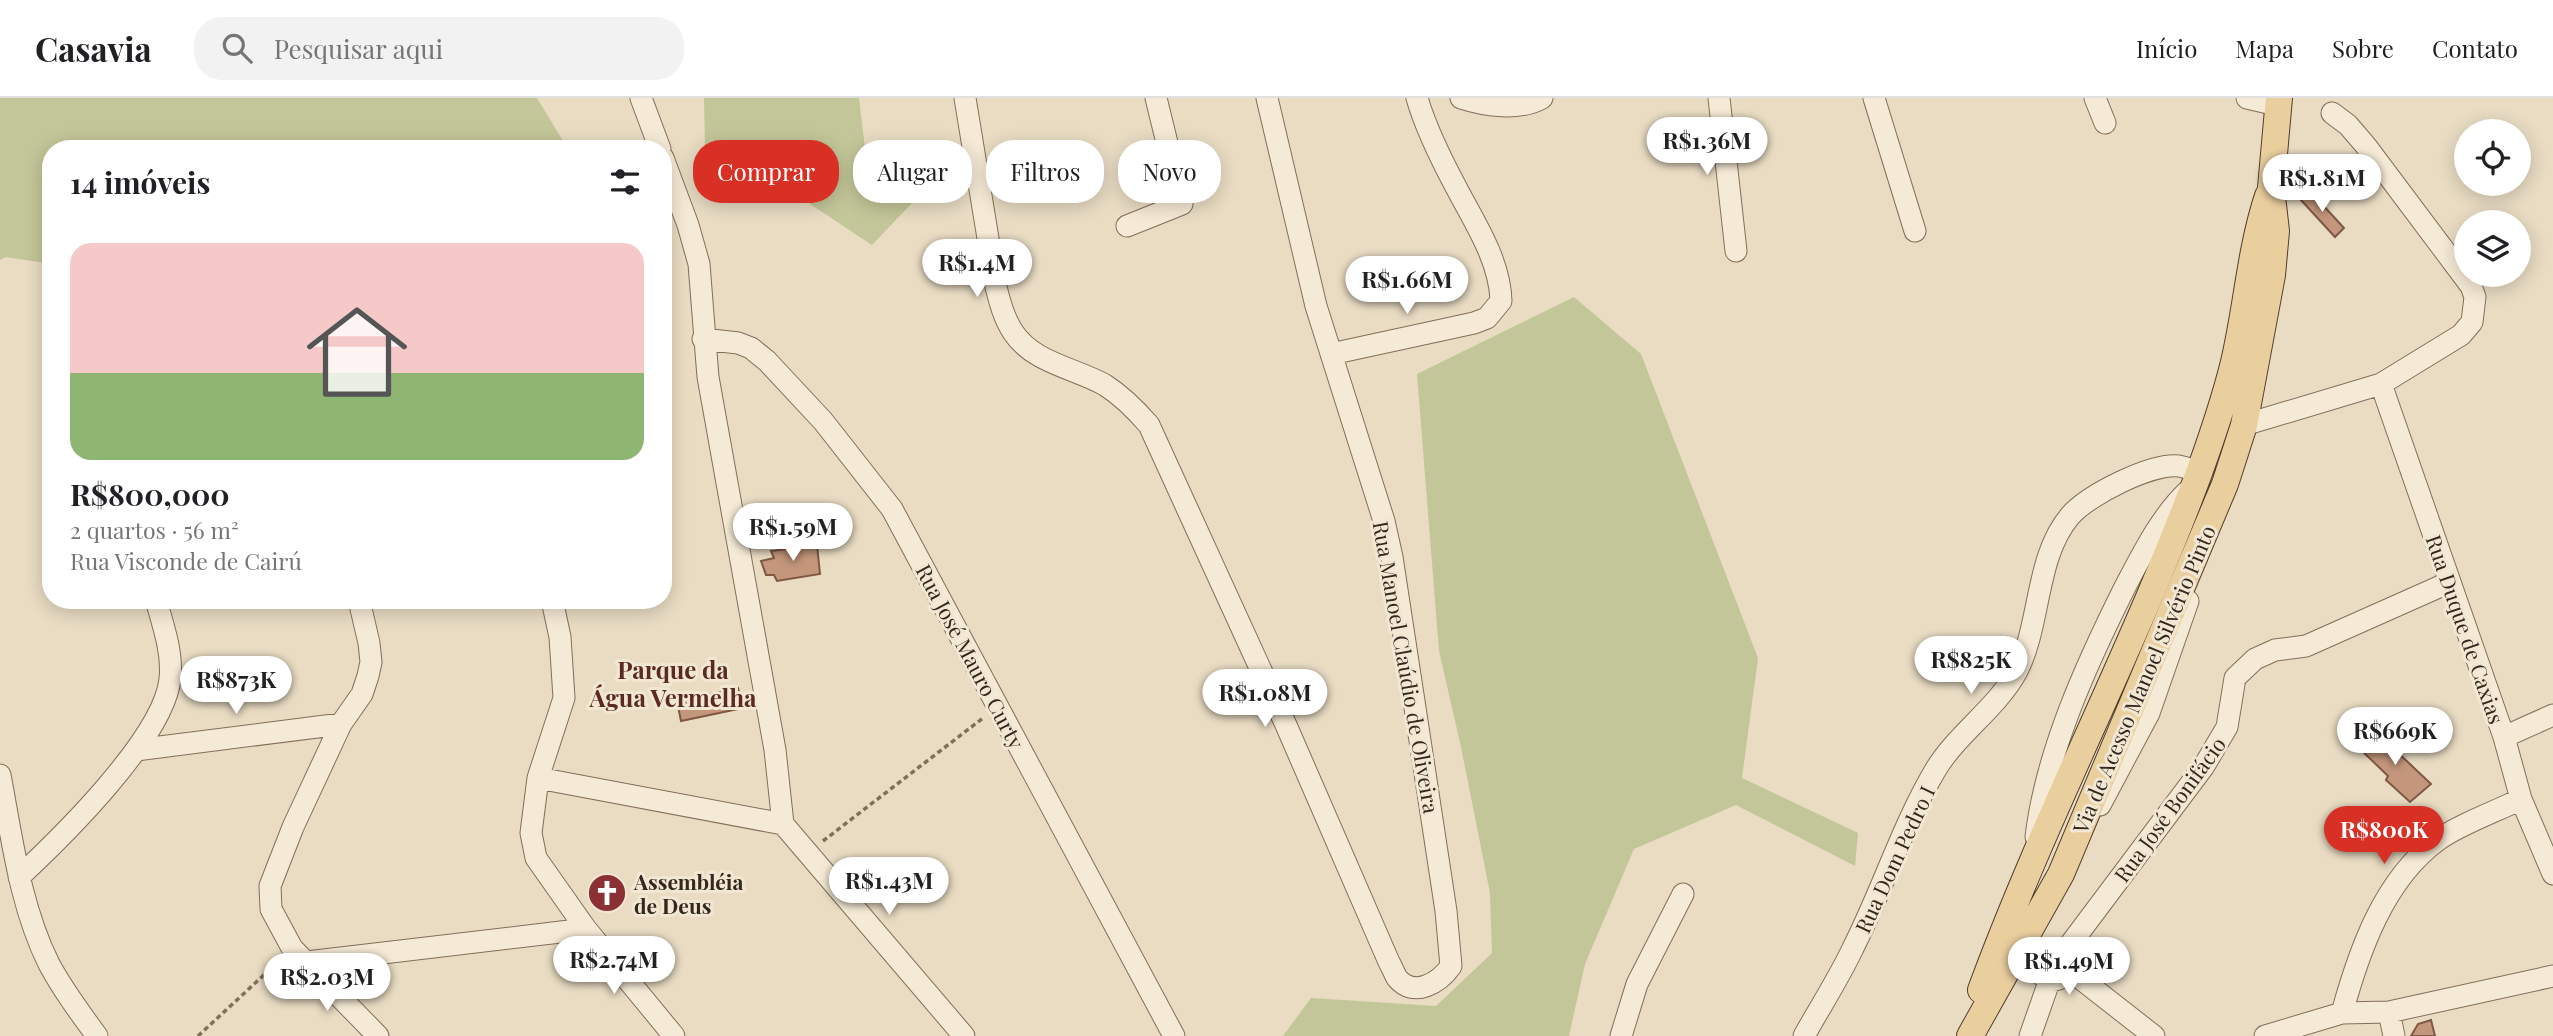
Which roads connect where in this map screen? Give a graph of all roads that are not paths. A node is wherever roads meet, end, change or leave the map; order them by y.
1 (641, 98) edge
2 (965, 98) edge
3 (1156, 98) edge
4 (1267, 98) edge
5 (1417, 98) edge
6 (1461, 98) edge
7 (1542, 98) edge
8 (1718, 98) edge
9 (1874, 98) edge
10 (2095, 98) edge
11 (2247, 98) edge
12 (2278, 102) edge
13 (2332, 113) dead end
14 (2105, 122) dead end
15 (657, 140) edge
16 (672, 182) edge
17 (2271, 188) junction
18 (1128, 226) dead end
19 (1915, 231) dead end
20 (1736, 251) dead end
21 (703, 340) junction
22 (1331, 354) junction
23 (2381, 384) junction
24 (2244, 425) junction
25 (2196, 479) junction
26 (2225, 484) junction
27 (2185, 576) junction
28 (2450, 582) junction
29 (158, 609) edge
30 (361, 609) edge
31 (554, 609) edge
32 (2553, 715) edge
33 (341, 724) junction
34 (2504, 737) junction
35 (136, 750) junction
36 (0, 775) edge
37 (538, 778) junction
38 (2521, 799) junction
39 (783, 824) junction
40 (2061, 874) junction
41 (2553, 874) edge
42 (19, 877) junction
43 (1683, 894) dead end
44 (2011, 908) junction
45 (586, 929) junction
46 (300, 955) junction
47 (2048, 961) junction
48 (2553, 976) edge
49 (2389, 1012) junction
50 (2342, 1013) junction
51 (97, 1036) edge
52 (378, 1036) edge
53 (674, 1036) edge
54 (964, 1036) edge
55 (1174, 1036) edge
56 (1622, 1036) edge
57 (1804, 1036) edge
58 (1964, 1036) edge
59 (1970, 1036) edge
60 (2030, 1036) edge
61 (2154, 1036) edge
62 (2265, 1036) edge
63 (2394, 1036) edge

1 - 15 street
2 - 22 street, Rua Manoel Claúdio de Oliveira
3 - 18 street
4 - 22 street, Rua Manoel Claúdio de Oliveira
5 - 22 street
6 - 7 street
8 - 20 street
9 - 19 street
10 - 14 street
11 - 12 street
12 - 17 main road, Via de Acesso Manoel Silvério Pinto
13 - 23 street
16 - 21 street
17 - 24 main road, Via de Acesso Manoel Silvério Pinto
17 - 25 main road, Via de Acesso Manoel Silvério Pinto
21 - 39 street
21 - 55 street, Rua José Mauro Curty
23 - 24 street
23 - 28 street, Rua Duque de Caxias
24 - 26 main road, Via de Acesso Manoel Silvério Pinto
25 - 27 main road
25 - 44 main road, Via de Acesso Manoel Silvério Pinto
25 - 57 street, Rua Dom Pedro I
26 - 27 main road, Via de Acesso Manoel Silvério Pinto
26 - 40 street, Via de Acesso Manoel Silvério Pinto
27 - 40 main road, Via de Acesso Manoel Silvério Pinto
28 - 34 street, Rua Duque de Caxias
28 - 47 street, Rua José Bonifácio
29 - 35 street
30 - 33 street
31 - 37 street
32 - 34 street
33 - 35 street
33 - 46 street
34 - 38 street, Rua Duque de Caxias
35 - 42 street
36 - 42 street
37 - 39 street
37 - 45 street
38 - 41 street, Rua Duque de Caxias
38 - 50 street
39 - 54 street
40 - 47 main road, Via de Acesso Manoel Silvério Pinto
42 - 51 street
43 - 56 street
44 - 47 main road
44 - 58 main road, Via de Acesso Manoel Silvério Pinto
45 - 46 street
45 - 53 street
46 - 52 street
47 - 59 main road, Via de Acesso Manoel Silvério Pinto
47 - 60 street, Rua José Bonifácio
47 - 61 street
48 - 49 street
49 - 50 street
49 - 63 street
50 - 62 street

